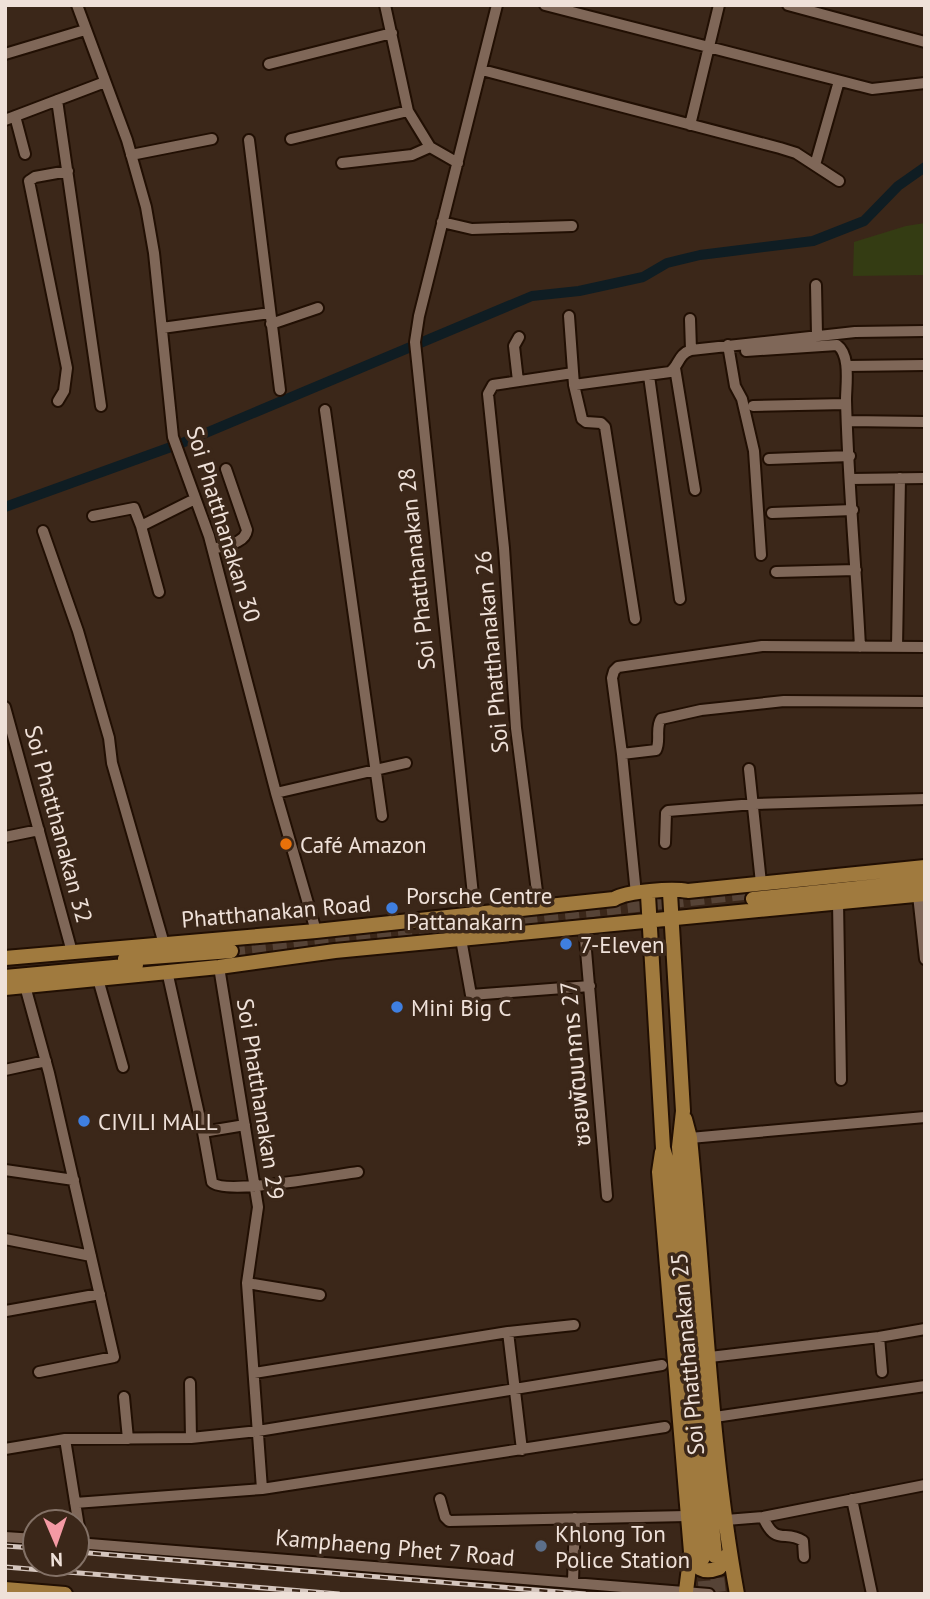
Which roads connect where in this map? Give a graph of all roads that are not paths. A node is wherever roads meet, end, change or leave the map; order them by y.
1 (77, 5) edge
2 (385, 5) edge
3 (497, 5) edge
4 (545, 5) edge
5 (719, 5) edge
6 (788, 5) edge
7 (85, 30) junction
8 (392, 33) junction
9 (925, 42) edge
10 (710, 46) junction
11 (5, 54) edge
12 (269, 64) dead end
13 (482, 70) junction
14 (839, 81) junction
15 (105, 82) junction
16 (925, 83) edge
17 (57, 100) junction
18 (408, 111) junction
19 (10, 118) edge
20 (690, 125) junction
21 (212, 139) dead end
22 (291, 139) dead end
23 (249, 140) dead end
24 (430, 147) junction
25 (25, 154) dead end
26 (131, 155) junction
27 (342, 163) dead end
28 (458, 163) junction
29 (815, 164) junction
30 (68, 171) junction
31 (839, 181) dead end
32 (442, 222) junction
33 (572, 226) dead end
34 (816, 285) dead end
35 (318, 308) dead end
36 (569, 316) dead end
37 (270, 318) junction
38 (690, 319) dead end
39 (162, 328) junction
40 (925, 331) edge
41 (817, 335) junction
42 (519, 337) dead end
43 (728, 345) junction
44 (691, 350) junction
45 (746, 351) dead end
46 (925, 365) edge
47 (847, 366) junction
48 (675, 368) junction
49 (649, 376) junction
50 (574, 379) junction
51 (518, 380) junction
52 (280, 390) dead end
53 (58, 401) dead end
54 (846, 404) junction
55 (101, 406) dead end
56 (753, 406) dead end
57 (325, 410) dead end
58 (847, 421) junction
59 (925, 422) edge
60 (850, 456) junction
61 (769, 459) dead end
62 (226, 469) dead end
63 (900, 478) junction
64 (925, 478) edge
65 (851, 479) junction
66 (695, 490) dead end
67 (195, 499) junction
68 (853, 510) junction
69 (772, 513) dead end
70 (93, 516) dead end
71 (141, 526) junction
72 (43, 531) dead end
73 (213, 549) junction
74 (761, 555) dead end
75 (856, 570) junction
76 (776, 572) dead end
77 (159, 592) dead end
78 (680, 599) dead end
79 (635, 619) dead end
80 (860, 647) junction
81 (897, 647) junction
82 (925, 647) edge
83 (925, 702) edge
84 (5, 707) edge
85 (622, 754) junction
86 (406, 763) dead end
87 (375, 768) junction
88 (749, 769) dead end
89 (276, 793) junction
90 (925, 799) edge
91 (754, 804) junction
92 (382, 816) dead end
93 (39, 830) junction
94 (5, 837) edge
95 (665, 843) dead end
96 (925, 867) edge
97 (925, 874) edge
98 (922, 890) edge
99 (688, 891) junction
100 (670, 893) junction
101 (642, 894) junction
102 (755, 894) junction
103 (838, 902) junction
104 (539, 906) junction
105 (475, 914) junction
106 (672, 919) junction
107 (650, 921) junction
108 (584, 927) junction
109 (316, 931) junction
110 (461, 939) junction
111 (164, 944) junction
112 (72, 952) junction
113 (229, 955) junction
114 (5, 958) edge
115 (925, 960) edge
116 (5, 969) edge
117 (167, 971) junction
118 (5, 977) edge
119 (98, 979) junction
120 (25, 986) junction
121 (590, 986) junction
122 (5, 988) edge
123 (677, 1002) junction
124 (655, 1003) junction
125 (46, 1061) junction
126 (123, 1067) dead end
127 (5, 1070) edge
128 (841, 1080) dead end
129 (683, 1111) junction
130 (925, 1117) edge
131 (245, 1125) junction
132 (203, 1132) junction
133 (690, 1138) junction
134 (663, 1148) junction
135 (5, 1170) edge
136 (358, 1172) dead end
137 (74, 1181) junction
138 (255, 1186) junction
139 (607, 1196) dead end
140 (5, 1239) edge
141 (91, 1256) junction
142 (247, 1283) junction
143 (100, 1294) junction
144 (320, 1296) dead end
145 (6, 1311) edge
146 (574, 1325) dead end
147 (925, 1329) edge
148 (508, 1332) junction
149 (879, 1337) junction
150 (710, 1357) junction
151 (662, 1365) dead end
152 (39, 1372) dead end
153 (882, 1372) dead end
154 (254, 1373) junction
155 (190, 1383) dead end
156 (925, 1386) edge
157 (515, 1389) junction
158 (124, 1397) dead end
159 (715, 1417) junction
160 (665, 1427) dead end
161 (258, 1431) junction
162 (191, 1438) junction
163 (65, 1439) junction
164 (128, 1439) junction
165 (5, 1448) edge
166 (522, 1450) junction
167 (925, 1485) edge
168 (262, 1489) junction
169 (440, 1499) dead end
170 (852, 1500) junction
171 (75, 1503) junction
172 (76, 1508) edge
173 (687, 1516) junction
174 (763, 1517) junction
175 (575, 1518) junction
176 (726, 1520) junction
177 (91, 1543) edge
178 (709, 1555) junction
179 (804, 1557) dead end
180 (573, 1582) junction
181 (5, 1589) edge
182 (686, 1591) junction
183 (65, 1594) edge
184 (709, 1594) edge
185 (737, 1594) edge
186 (872, 1594) edge

1 - 7 street, Soi Phatthanakan 30
2 - 8 street
3 - 13 street, Soi Phatthanakan 28
4 - 10 street
5 - 10 street
6 - 9 street
7 - 11 street
7 - 15 street, Soi Phatthanakan 30
8 - 12 street
8 - 18 street
10 - 14 street
10 - 20 street
13 - 20 street
13 - 28 street, Soi Phatthanakan 28
14 - 16 street
14 - 29 street
15 - 17 street
15 - 26 street, Soi Phatthanakan 30
17 - 19 street
17 - 30 street
18 - 22 street
18 - 24 street
19 - 25 street
20 - 29 street
21 - 26 street
23 - 37 street
24 - 27 street
24 - 28 street
26 - 39 street, Soi Phatthanakan 30
28 - 32 street, Soi Phatthanakan 28
29 - 31 street
30 - 53 street
30 - 55 street
32 - 33 street
32 - 105 street, Soi Phatthanakan 28
34 - 41 street
35 - 37 street
36 - 50 street
37 - 39 street
37 - 52 street
38 - 44 street
39 - 67 street, Soi Phatthanakan 30
40 - 41 street
41 - 43 street
42 - 51 street
43 - 44 street
43 - 74 street
44 - 48 street
45 - 47 street
46 - 47 street
47 - 54 street
48 - 49 street
48 - 66 street
49 - 50 street
49 - 78 street
50 - 51 street
50 - 79 street
51 - 104 street, Soi Phatthanakan 26
54 - 56 street
54 - 58 street
57 - 87 street
58 - 59 street
58 - 60 street
60 - 61 street
60 - 65 street
62 - 73 street
63 - 64 street
63 - 65 street
63 - 81 street
65 - 68 street
67 - 71 street
67 - 73 street, Soi Phatthanakan 30
68 - 69 street
68 - 75 street
70 - 71 street
71 - 77 street
72 - 111 street
73 - 89 street, Soi Phatthanakan 30
75 - 76 street
75 - 80 street
80 - 81 street
80 - 85 street
81 - 82 street
83 - 85 street
84 - 93 street, Soi Phatthanakan 32
85 - 101 street
86 - 87 street
87 - 89 street
87 - 92 street
88 - 91 street
89 - 109 street, Soi Phatthanakan 30
90 - 91 street
91 - 95 street
91 - 102 street
93 - 94 street
93 - 112 street, Soi Phatthanakan 32
96 - 102 main road, Phatthanakan Road
97 - 102 main road, Phatthanakan Road
98 - 102 main road, Phatthanakan Road
98 - 103 main road, Phatthanakan Road
98 - 115 street
99 - 100 main road
99 - 101 main road, Phatthanakan Road
99 - 102 main road, Phatthanakan Road
100 - 101 main road
100 - 106 main road, Soi Phatthanakan 25
101 - 104 main road, Phatthanakan Road
101 - 107 main road, Soi Phatthanakan 25
102 - 103 main road, Phatthanakan Road
102 - 106 main road, Phatthanakan Road
103 - 128 street
104 - 105 main road, Phatthanakan Road
105 - 109 main road, Phatthanakan Road
106 - 107 main road, Phatthanakan Road
106 - 123 main road, Soi Phatthanakan 25
107 - 108 main road, Phatthanakan Road
107 - 124 main road, Soi Phatthanakan 25
108 - 110 main road, Phatthanakan Road
108 - 121 street, ซอยพัฒนาการ 27
109 - 113 main road, Phatthanakan Road
110 - 113 main road, Phatthanakan Road
110 - 121 street
111 - 112 main road, Phatthanakan Road
111 - 113 main road, Phatthanakan Road
112 - 114 main road, Phatthanakan Road
113 - 116 main road, Phatthanakan Road
113 - 117 main road, Phatthanakan Road
113 - 118 main road, Phatthanakan Road
113 - 131 street, Soi Phatthanakan 29
117 - 119 main road, Phatthanakan Road
117 - 132 street
119 - 120 main road, Phatthanakan Road
119 - 126 street
120 - 122 main road, Phatthanakan Road
120 - 125 street
121 - 139 street, ซอยพัฒนาการ 27
123 - 124 main road
123 - 129 main road, Soi Phatthanakan 25
124 - 134 main road, Soi Phatthanakan 25
125 - 127 street
125 - 137 street
129 - 133 main road, Soi Phatthanakan 25
129 - 178 main road, Soi Phatthanakan 25
130 - 133 street
131 - 132 street
131 - 138 street, Soi Phatthanakan 29
132 - 138 street
133 - 150 main road, Soi Phatthanakan 25
134 - 173 main road, Soi Phatthanakan 25
134 - 178 main road, Soi Phatthanakan 25
135 - 137 street
136 - 138 street
137 - 141 street
138 - 142 street, Soi Phatthanakan 29
140 - 141 street
141 - 143 street
142 - 144 street
142 - 154 street, Soi Phatthanakan 29
143 - 145 street
143 - 152 street
146 - 148 street
147 - 149 street
148 - 154 street
148 - 157 street
149 - 150 street
149 - 153 street
150 - 159 main road, Soi Phatthanakan 25
151 - 157 street
154 - 161 street, Soi Phatthanakan 29
155 - 162 street
156 - 159 street
157 - 161 street
157 - 166 street
158 - 164 street
159 - 176 main road, Soi Phatthanakan 25
160 - 166 street
161 - 162 street
161 - 168 street, Soi Phatthanakan 29
162 - 164 street
163 - 164 street
163 - 165 street
163 - 171 street
166 - 168 street
167 - 170 street
168 - 171 street
169 - 175 street
170 - 174 street
170 - 186 street
171 - 172 street
173 - 175 street
173 - 178 main road, Soi Phatthanakan 25
174 - 176 street
174 - 179 street
175 - 180 street
176 - 178 main road, Soi Phatthanakan 25
177 - 180 street, Kamphaeng Phet 7 Road
178 - 182 main road, Soi Phatthanakan 25
178 - 185 main road, Soi Phatthanakan 25
180 - 182 street, Kamphaeng Phet 7 Road
181 - 183 main road
182 - 184 street, Kamphaeng Phet 7 Road

